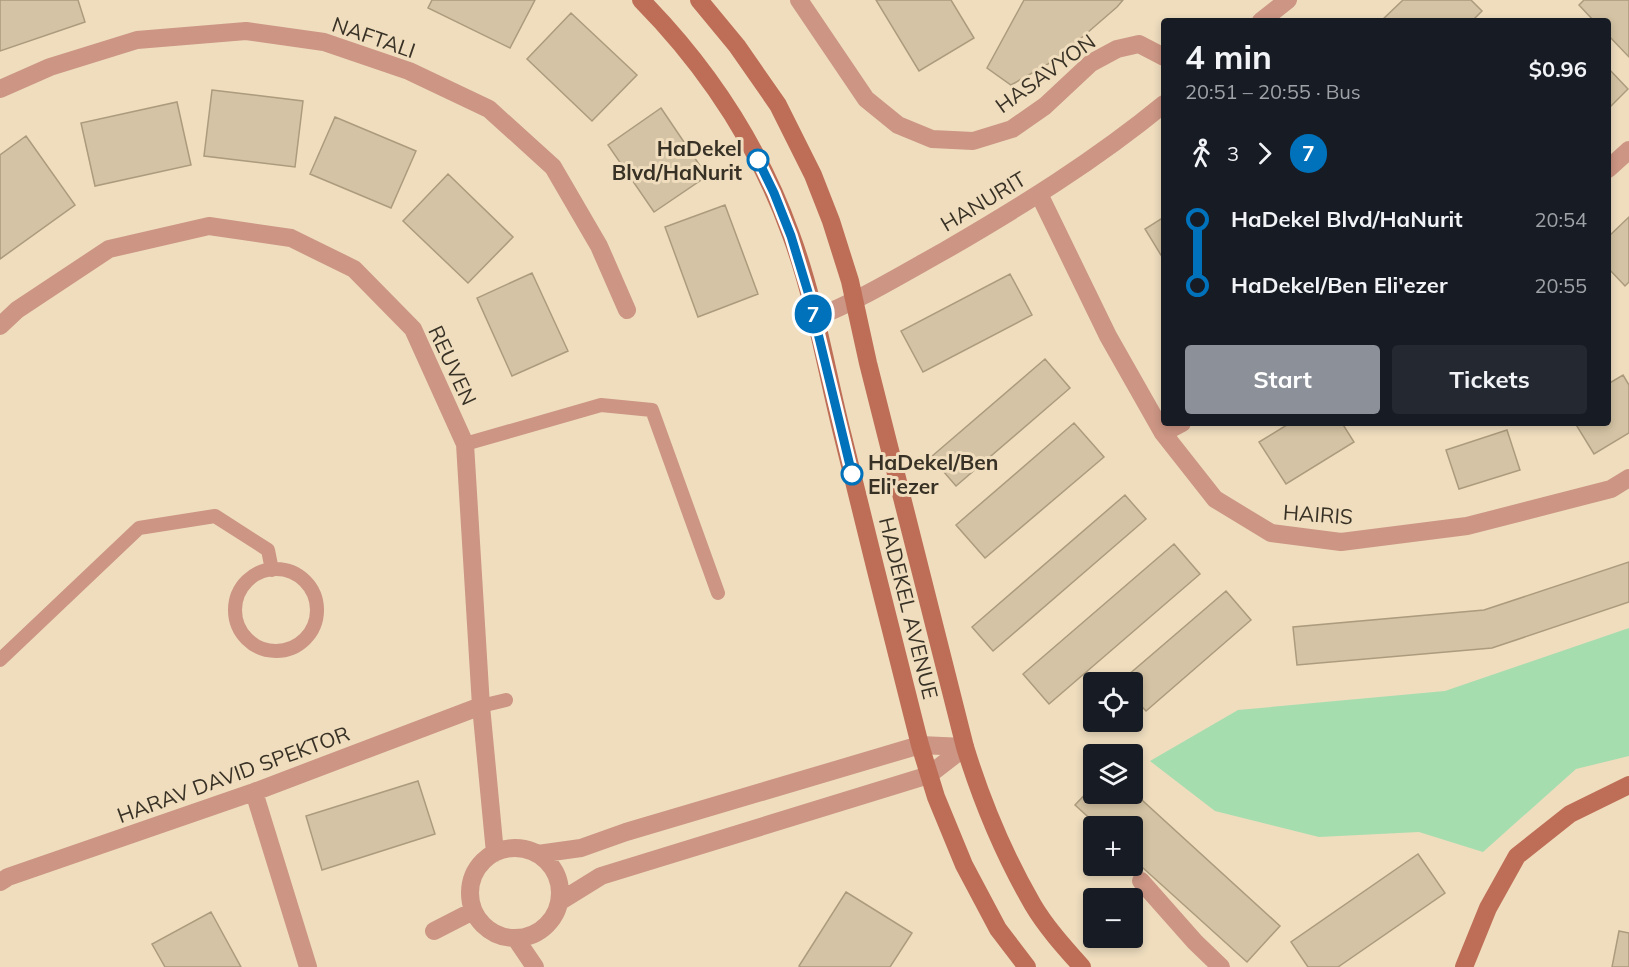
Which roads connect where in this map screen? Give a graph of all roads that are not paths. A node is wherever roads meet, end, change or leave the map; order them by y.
1 (641, 0) edge
2 (699, 0) edge
3 (799, 0) edge
4 (1288, 0) edge
5 (1265, 18) edge
6 (1161, 55) edge
7 (0, 89) edge
8 (1161, 106) edge
9 (1629, 150) edge
10 (1611, 166) edge
11 (1039, 194) junction
12 (854, 302) junction
13 (627, 310) dead end
14 (814, 318) junction
15 (0, 326) edge
16 (1176, 426) edge
17 (1163, 433) junction
18 (465, 444) junction
19 (1629, 478) edge
20 (272, 570) junction
21 (718, 592) dead end
22 (0, 660) edge
23 (506, 700) dead end
24 (481, 706) junction
25 (920, 745) junction
26 (965, 747) junction
27 (929, 775) junction
28 (1629, 785) edge
29 (254, 792) junction
30 (495, 853) junction
31 (538, 854) junction
32 (1141, 881) dead end
33 (0, 882) edge
34 (559, 902) junction
35 (473, 911) junction
36 (434, 931) dead end
37 (516, 939) junction
38 (308, 967) edge
39 (535, 967) edge
40 (1027, 967) edge
41 (1082, 967) edge
42 (1221, 967) edge
43 (1464, 967) edge

1 - 14 main road, HADEKEL AVENUE
2 - 12 main road, HADEKEL AVENUE
3 - 6 street, HASAVYON
4 - 5 street
7 - 13 street, NAFTALI
8 - 11 street, HANURIT
9 - 10 street
11 - 12 street, HANURIT
11 - 17 street, HAIRIS
12 - 14 street, HANURIT
12 - 26 main road, HADEKEL AVENUE
14 - 25 main road, HADEKEL AVENUE
15 - 18 street, REUVEN
16 - 17 street
17 - 19 street, HAIRIS
18 - 21 lane
18 - 24 street, REUVEN
20 - 20 lane
20 - 22 lane
23 - 24 lane
24 - 29 street, HARAV DAVID SPEKTOR
24 - 30 street, REUVEN
25 - 26 street
25 - 27 main road, HADEKEL AVENUE
25 - 31 street
26 - 27 street
26 - 41 main road, HADEKEL AVENUE
27 - 34 street
27 - 40 main road, HADEKEL AVENUE
28 - 43 main road
29 - 33 street, HARAV DAVID SPEKTOR
29 - 38 street
30 - 31 street
30 - 35 street
31 - 34 street
32 - 42 street
34 - 37 street
35 - 36 street
35 - 37 street
37 - 39 street

